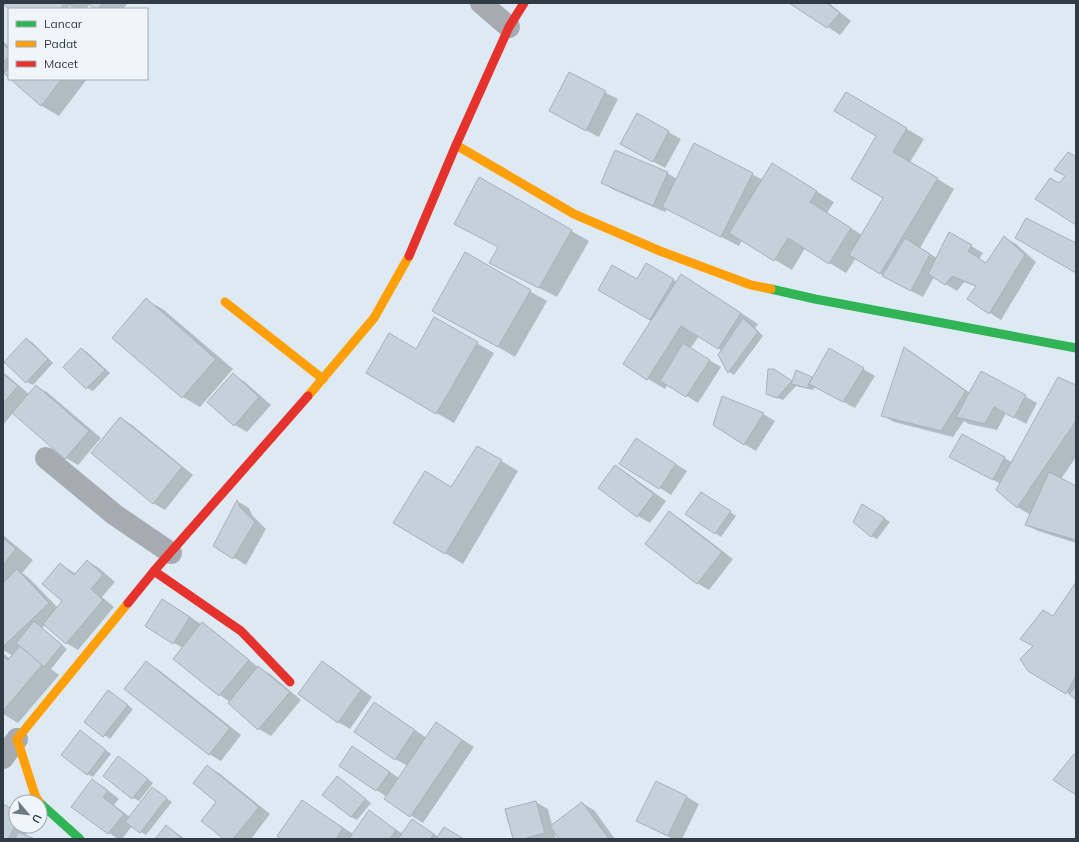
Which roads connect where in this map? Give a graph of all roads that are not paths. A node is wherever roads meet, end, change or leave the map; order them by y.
1 (524, 3) edge
2 (485, 6) edge
3 (509, 27) junction
4 (456, 145) junction
5 (225, 302) dead end
6 (1076, 348) edge
7 (323, 379) junction
8 (46, 458) dead end
9 (171, 553) junction
10 (154, 571) junction
11 (290, 682) dead end
12 (18, 739) junction
13 (3, 758) edge
14 (35, 794) edge
15 (48, 809) edge
16 (80, 839) edge

1 - 3 street
2 - 3 street
3 - 4 street
4 - 6 street
4 - 7 street
5 - 7 street
7 - 9 street
8 - 9 street
9 - 10 street
10 - 11 street
10 - 12 street
12 - 13 street
12 - 14 street
15 - 16 street

